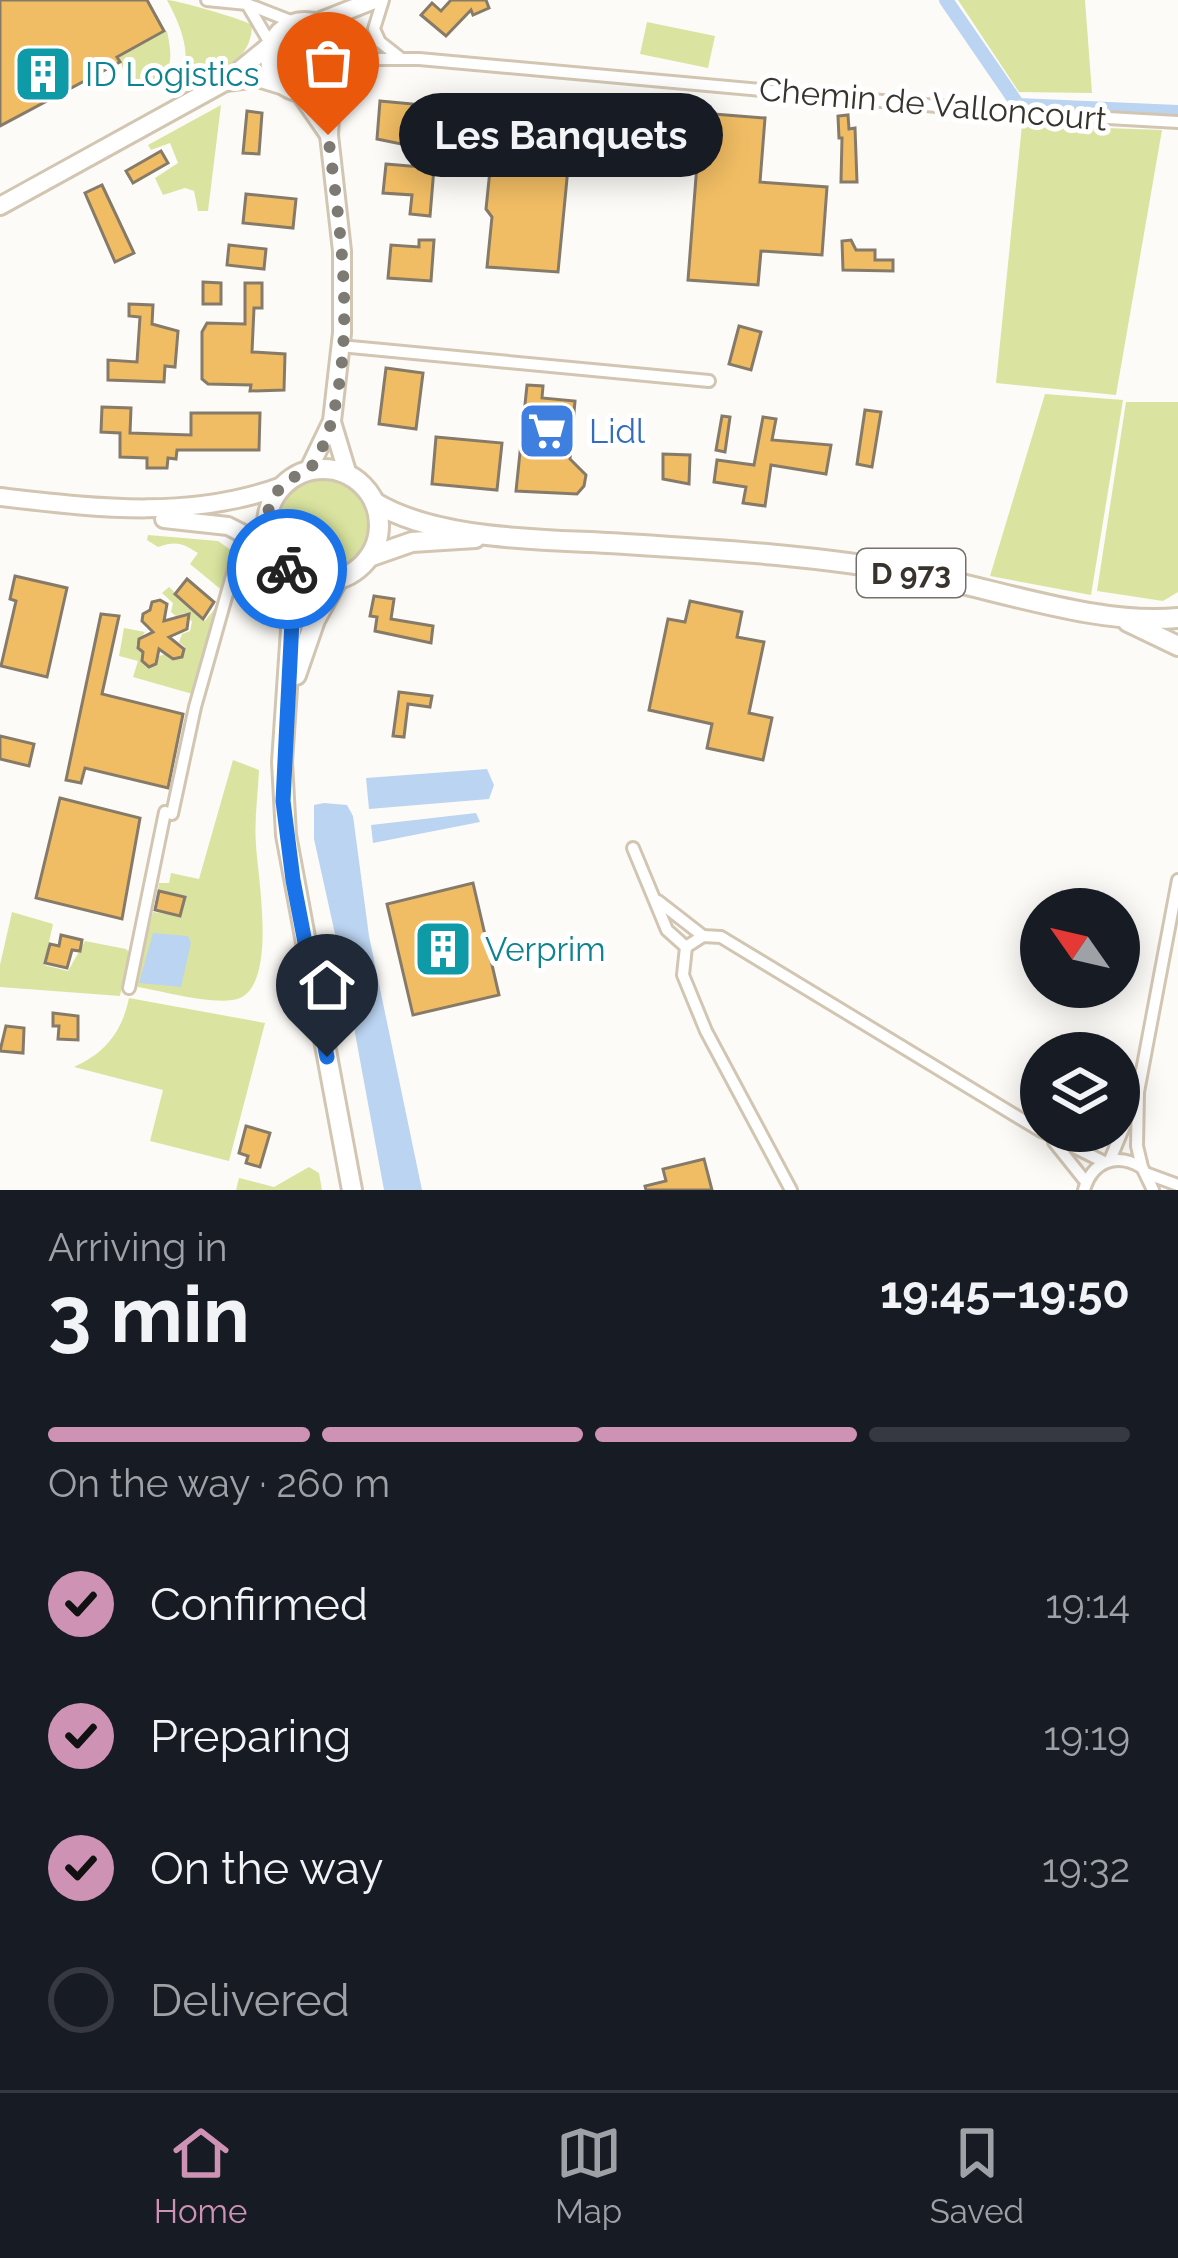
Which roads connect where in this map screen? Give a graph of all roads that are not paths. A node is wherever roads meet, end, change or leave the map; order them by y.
1 (207, 0) edge
2 (374, 0) edge
3 (383, 0) edge
4 (247, 4) junction
5 (352, 11) junction
6 (293, 22) junction
7 (318, 22) junction
8 (338, 43) junction
9 (270, 45) junction
10 (372, 59) junction
11 (402, 59) junction
12 (335, 76) junction
13 (225, 82) junction
14 (281, 85) junction
15 (300, 93) junction
16 (1178, 122) edge
17 (328, 135) junction
18 (0, 206) edge
19 (340, 346) junction
20 (709, 381) dead end
21 (332, 421) junction
22 (308, 471) junction
23 (348, 475) junction
24 (282, 487) junction
25 (374, 502) junction
26 (3, 504) edge
27 (249, 536) junction
28 (510, 536) junction
29 (271, 548) junction
30 (369, 557) junction
31 (287, 570) junction
32 (338, 580) junction
33 (1119, 617) junction
34 (1178, 618) edge
35 (1178, 629) edge
36 (1178, 644) edge
37 (288, 702) junction
38 (633, 848) dead end
39 (1178, 880) edge
40 (656, 899) junction
41 (703, 936) junction
42 (686, 947) junction
43 (129, 988) dead end
44 (1140, 1082) edge
45 (1020, 1117) edge
46 (1059, 1152) edge
47 (1087, 1152) edge
48 (1111, 1152) edge
49 (1139, 1152) edge
50 (1107, 1161) junction
51 (1144, 1171) junction
52 (1178, 1185) edge
53 (1085, 1186) edge
54 (352, 1190) edge
55 (791, 1190) edge
56 (1153, 1190) edge

1 - 4 street
2 - 5 street
3 - 11 street
4 - 6 street
4 - 9 street
5 - 7 street
5 - 8 street
6 - 7 street
6 - 9 street
7 - 8 street
8 - 10 street, Chemin de Valloncourt
8 - 12 street
9 - 13 street
9 - 14 street
10 - 11 street, Chemin de Valloncourt
10 - 12 street, Chemin de Valloncourt
11 - 16 street, Chemin de Valloncourt
12 - 15 street
12 - 17 street
13 - 14 street
13 - 18 street
14 - 15 street
15 - 17 street
17 - 19 street
19 - 20 street
19 - 21 street
21 - 22 street
21 - 23 street
22 - 23 main road
22 - 24 main road
23 - 25 main road
24 - 26 street
24 - 29 main road
25 - 28 main road, D 973
25 - 30 main road
26 - 27 street
27 - 29 street
27 - 43 street
28 - 30 main road, D 973
28 - 33 main road, D 973
29 - 31 main road
30 - 32 main road
31 - 32 main road
31 - 37 main road
32 - 37 main road
33 - 34 main road, D 973
33 - 36 main road, D 973
35 - 36 main road
37 - 54 main road
38 - 40 street
39 - 44 street
40 - 41 street
40 - 42 street
41 - 42 street
41 - 45 street
42 - 55 street
46 - 53 street
47 - 50 street
48 - 50 street
49 - 51 street
50 - 51 street
50 - 53 street
51 - 52 street
51 - 56 street

